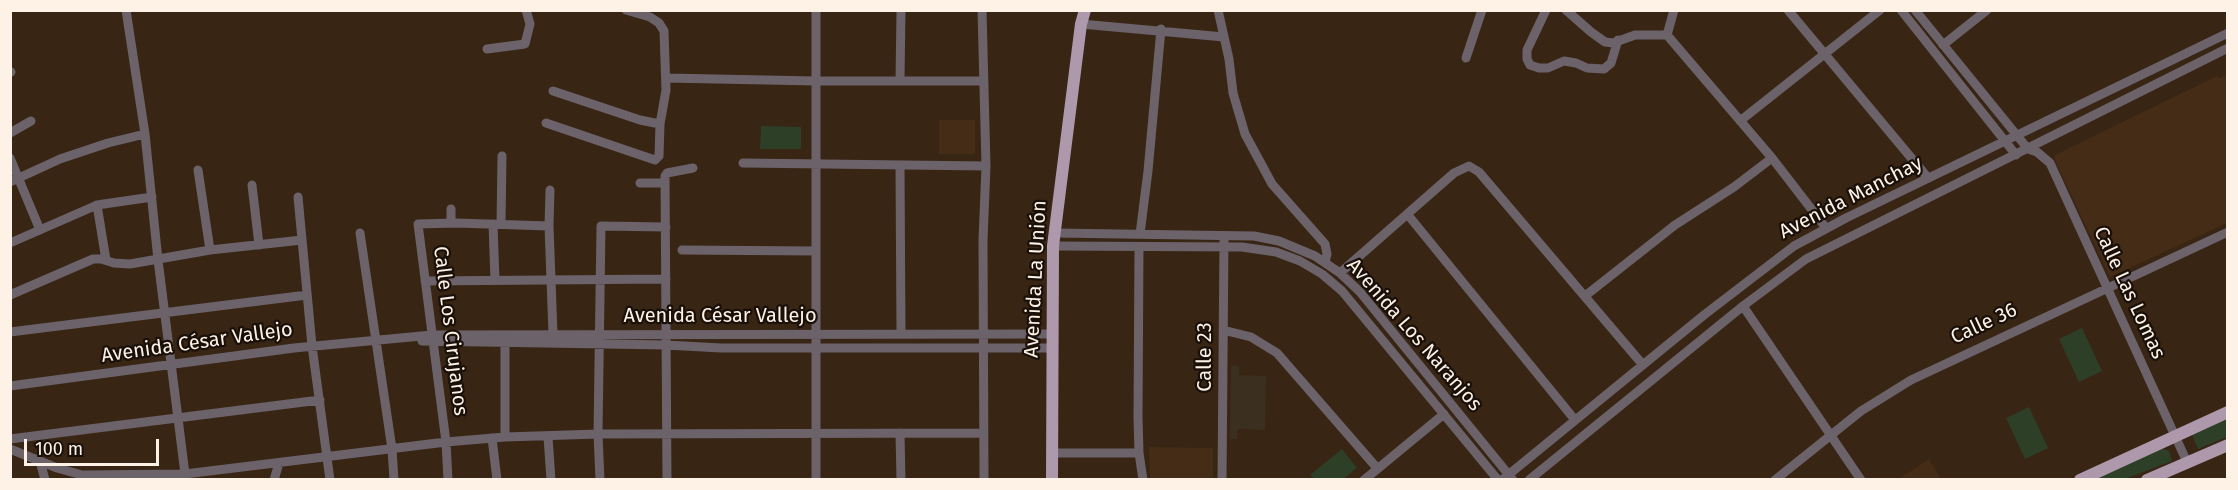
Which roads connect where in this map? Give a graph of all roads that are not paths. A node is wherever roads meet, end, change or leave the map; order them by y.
1 (126, 10) edge
2 (526, 10) edge
3 (626, 10) edge
4 (816, 10) edge
5 (901, 10) edge
6 (982, 10) edge
7 (1084, 10) edge
8 (1218, 10) edge
9 (1482, 10) edge
10 (1546, 10) edge
11 (1566, 10) edge
12 (1788, 10) edge
13 (1880, 10) edge
14 (1901, 10) edge
15 (1915, 10) edge
16 (1987, 10) edge
17 (1673, 11) edge
18 (1081, 24) junction
19 (1161, 30) junction
20 (2228, 33) edge
21 (1667, 35) junction
22 (1224, 37) junction
23 (1618, 40) junction
24 (1944, 45) junction
25 (2228, 48) edge
26 (488, 49) dead end
27 (1825, 54) junction
28 (1466, 58) dead end
29 (666, 78) junction
30 (816, 81) junction
31 (900, 81) junction
32 (983, 81) junction
33 (553, 91) dead end
34 (31, 121) dead end
35 (1740, 121) junction
36 (546, 123) dead end
37 (660, 124) junction
38 (10, 133) edge
39 (145, 134) junction
40 (2016, 135) junction
41 (2005, 140) junction
42 (2028, 149) junction
43 (2016, 155) junction
44 (502, 156) dead end
45 (10, 158) edge
46 (1772, 158) junction
47 (743, 163) dead end
48 (816, 164) junction
49 (900, 165) junction
50 (986, 166) junction
51 (693, 168) dead end
52 (198, 170) dead end
53 (1928, 178) junction
54 (15, 180) edge
55 (640, 183) dead end
56 (665, 183) junction
57 (252, 185) dead end
58 (550, 190) dead end
59 (152, 197) junction
60 (298, 197) dead end
61 (97, 205) junction
62 (451, 209) dead end
63 (1408, 215) junction
64 (451, 223) junction
65 (497, 224) junction
66 (549, 226) junction
67 (666, 227) junction
68 (1827, 228) junction
69 (40, 230) junction
70 (2228, 232) edge
71 (360, 233) dead end
72 (1140, 234) junction
73 (1224, 235) junction
74 (302, 240) junction
75 (1054, 240) junction
76 (10, 243) edge
77 (259, 245) junction
78 (1224, 246) junction
79 (1139, 247) junction
80 (210, 250) junction
81 (682, 250) dead end
82 (816, 251) junction
83 (106, 260) junction
84 (158, 260) junction
85 (1325, 262) junction
86 (1340, 273) junction
87 (599, 279) junction
88 (666, 279) junction
89 (495, 280) junction
90 (551, 280) junction
91 (425, 281) junction
92 (2105, 288) junction
93 (10, 295) edge
94 (307, 295) junction
95 (1586, 296) junction
96 (1743, 306) junction
97 (165, 313) junction
98 (1223, 330) junction
99 (10, 332) edge
100 (554, 334) junction
101 (816, 334) junction
102 (900, 334) junction
103 (984, 334) junction
104 (1052, 334) junction
105 (433, 338) junction
106 (598, 339) junction
107 (666, 340) junction
108 (375, 341) junction
109 (505, 342) junction
110 (312, 346) junction
111 (816, 348) junction
112 (984, 348) junction
113 (1051, 348) junction
114 (172, 365) junction
115 (1643, 365) junction
116 (10, 386) edge
117 (320, 400) junction
118 (2228, 412) edge
119 (1444, 414) junction
120 (179, 417) junction
121 (1575, 420) junction
122 (816, 433) junction
123 (900, 433) junction
124 (984, 433) junction
125 (598, 434) junction
126 (666, 434) junction
127 (1830, 434) junction
128 (2174, 436) junction
129 (505, 437) junction
130 (548, 437) junction
131 (492, 438) junction
132 (10, 439) edge
133 (446, 442) junction
134 (2228, 445) edge
135 (10, 449) edge
136 (392, 449) junction
137 (1051, 453) junction
138 (1139, 453) junction
139 (327, 457) junction
140 (40, 460) junction
141 (2187, 462) junction
142 (279, 463) junction
143 (1377, 468) junction
144 (185, 474) junction
145 (221, 475) edge
146 (1505, 478) edge
147 (45, 480) edge
148 (274, 480) edge
149 (330, 480) edge
150 (394, 480) edge
151 (448, 480) edge
152 (496, 480) edge
153 (551, 480) edge
154 (600, 480) edge
155 (667, 480) edge
156 (816, 480) edge
157 (901, 480) edge
158 (984, 480) edge
159 (1052, 480) edge
160 (1143, 480) edge
161 (1222, 480) edge
162 (1364, 480) edge
163 (1529, 480) edge
164 (1775, 480) edge
165 (1861, 480) edge
166 (2080, 480) edge
167 (2147, 480) edge

1 - 39 street
2 - 26 street
3 - 29 street
4 - 30 street
5 - 31 street
6 - 32 street
7 - 18 main road, Avenida La Unión
8 - 22 street
9 - 28 street
10 - 23 street
11 - 23 street
12 - 27 street
13 - 27 street
14 - 41 street
15 - 24 street, Calle Las Lomas
16 - 24 street
17 - 21 street
18 - 19 street
18 - 75 main road, Avenida La Unión
19 - 22 street
19 - 72 street
20 - 40 street, Avenida Manchay
21 - 23 street
21 - 35 street
22 - 85 street
24 - 40 street, Calle Las Lomas
25 - 42 street, Avenida Manchay
27 - 35 street
27 - 53 street
29 - 30 street
29 - 37 street
30 - 31 street
30 - 48 street
31 - 32 street
32 - 50 street
33 - 37 street
34 - 38 street
35 - 46 street
36 - 37 street
39 - 54 street
39 - 59 street
40 - 41 street, Avenida Manchay
40 - 42 street, Calle Las Lomas
41 - 43 street
41 - 53 street, Avenida Manchay
42 - 43 street, Avenida Manchay
42 - 92 street, Calle Las Lomas
43 - 96 street, Avenida Manchay
44 - 65 street
45 - 54 street
46 - 68 street
46 - 95 street
47 - 48 street
48 - 49 street
48 - 82 street
49 - 50 street
49 - 102 street
50 - 103 street
51 - 56 street
52 - 80 street
53 - 68 street, Avenida Manchay
54 - 69 street
55 - 56 street
56 - 67 street
57 - 77 street
58 - 66 street
59 - 61 street
59 - 84 street
60 - 74 street
61 - 69 street
61 - 83 street
62 - 64 street
63 - 86 street
63 - 95 street
63 - 121 street
64 - 65 street
64 - 91 street, Calle Los Cirujanos
65 - 66 street
65 - 89 street
66 - 90 street
67 - 87 street
67 - 88 street
68 - 115 street, Avenida Manchay
69 - 76 street
70 - 92 street, Calle 36
71 - 108 street
72 - 73 street, Avenida Los Naranjos
72 - 75 street, Avenida Los Naranjos
73 - 78 street, Calle 23
73 - 85 street, Avenida Los Naranjos
74 - 77 street
74 - 94 street
75 - 79 street, Avenida Los Naranjos
75 - 104 main road, Avenida La Unión
77 - 80 street
78 - 79 street, Avenida Los Naranjos
78 - 98 street, Calle 23
78 - 119 street, Avenida Los Naranjos
79 - 138 street
80 - 84 street
81 - 82 street
82 - 101 street
83 - 84 street
83 - 93 street
84 - 97 street
85 - 86 street, Avenida Los Naranjos
86 - 146 street, Avenida Los Naranjos
87 - 88 street
87 - 90 street
87 - 106 street
88 - 107 street
89 - 90 street
89 - 91 street
90 - 100 street
91 - 105 street, Calle Los Cirujanos
92 - 127 street, Calle 36
92 - 128 street, Calle Las Lomas
94 - 97 street
94 - 110 street
95 - 115 street
96 - 127 street
96 - 163 street, Avenida Manchay
97 - 99 street
97 - 114 street
98 - 143 street
98 - 161 street, Calle 23
100 - 105 street, Avenida César Vallejo
100 - 106 street, Avenida César Vallejo
101 - 102 street, Avenida César Vallejo
101 - 107 street, Avenida César Vallejo
101 - 111 street
102 - 103 street, Avenida César Vallejo
103 - 104 street, Avenida César Vallejo
103 - 112 street
104 - 113 main road, Avenida La Unión
105 - 108 street, Avenida César Vallejo
105 - 109 street, Avenida César Vallejo
105 - 133 street, Calle Los Cirujanos
106 - 107 street, Avenida César Vallejo
106 - 109 street, Avenida César Vallejo
106 - 125 street
107 - 111 street, Avenida César Vallejo
107 - 126 street
108 - 110 street, Avenida César Vallejo
108 - 136 street
109 - 129 street
110 - 114 street, Avenida César Vallejo
110 - 117 street
111 - 112 street, Avenida César Vallejo
111 - 122 street
112 - 113 street, Avenida César Vallejo
112 - 124 street
113 - 137 main road, Avenida La Unión
114 - 116 street, Avenida César Vallejo
114 - 120 street
115 - 121 street, Avenida Manchay
117 - 120 street
117 - 139 street
118 - 128 main road
119 - 143 street
119 - 146 street, Avenida Los Naranjos
120 - 132 street
120 - 144 street
121 - 146 street, Avenida Manchay
122 - 123 street
122 - 126 street
122 - 156 street
123 - 124 street
123 - 157 street
124 - 158 street
125 - 126 street
125 - 130 street
125 - 154 street
126 - 155 street
127 - 164 street, Calle 36
127 - 165 street
128 - 141 street, Calle Las Lomas
128 - 166 main road
129 - 130 street
129 - 131 street
130 - 153 street
131 - 133 street
131 - 152 street
133 - 136 street
133 - 151 street, Calle Los Cirujanos
134 - 141 main road
135 - 140 street
136 - 139 street
136 - 150 street
137 - 138 street
137 - 159 main road, Avenida La Unión
138 - 160 street
139 - 142 street
139 - 149 street
140 - 144 street
140 - 147 street
141 - 167 main road
142 - 145 street
142 - 148 street
143 - 162 street
144 - 145 street

